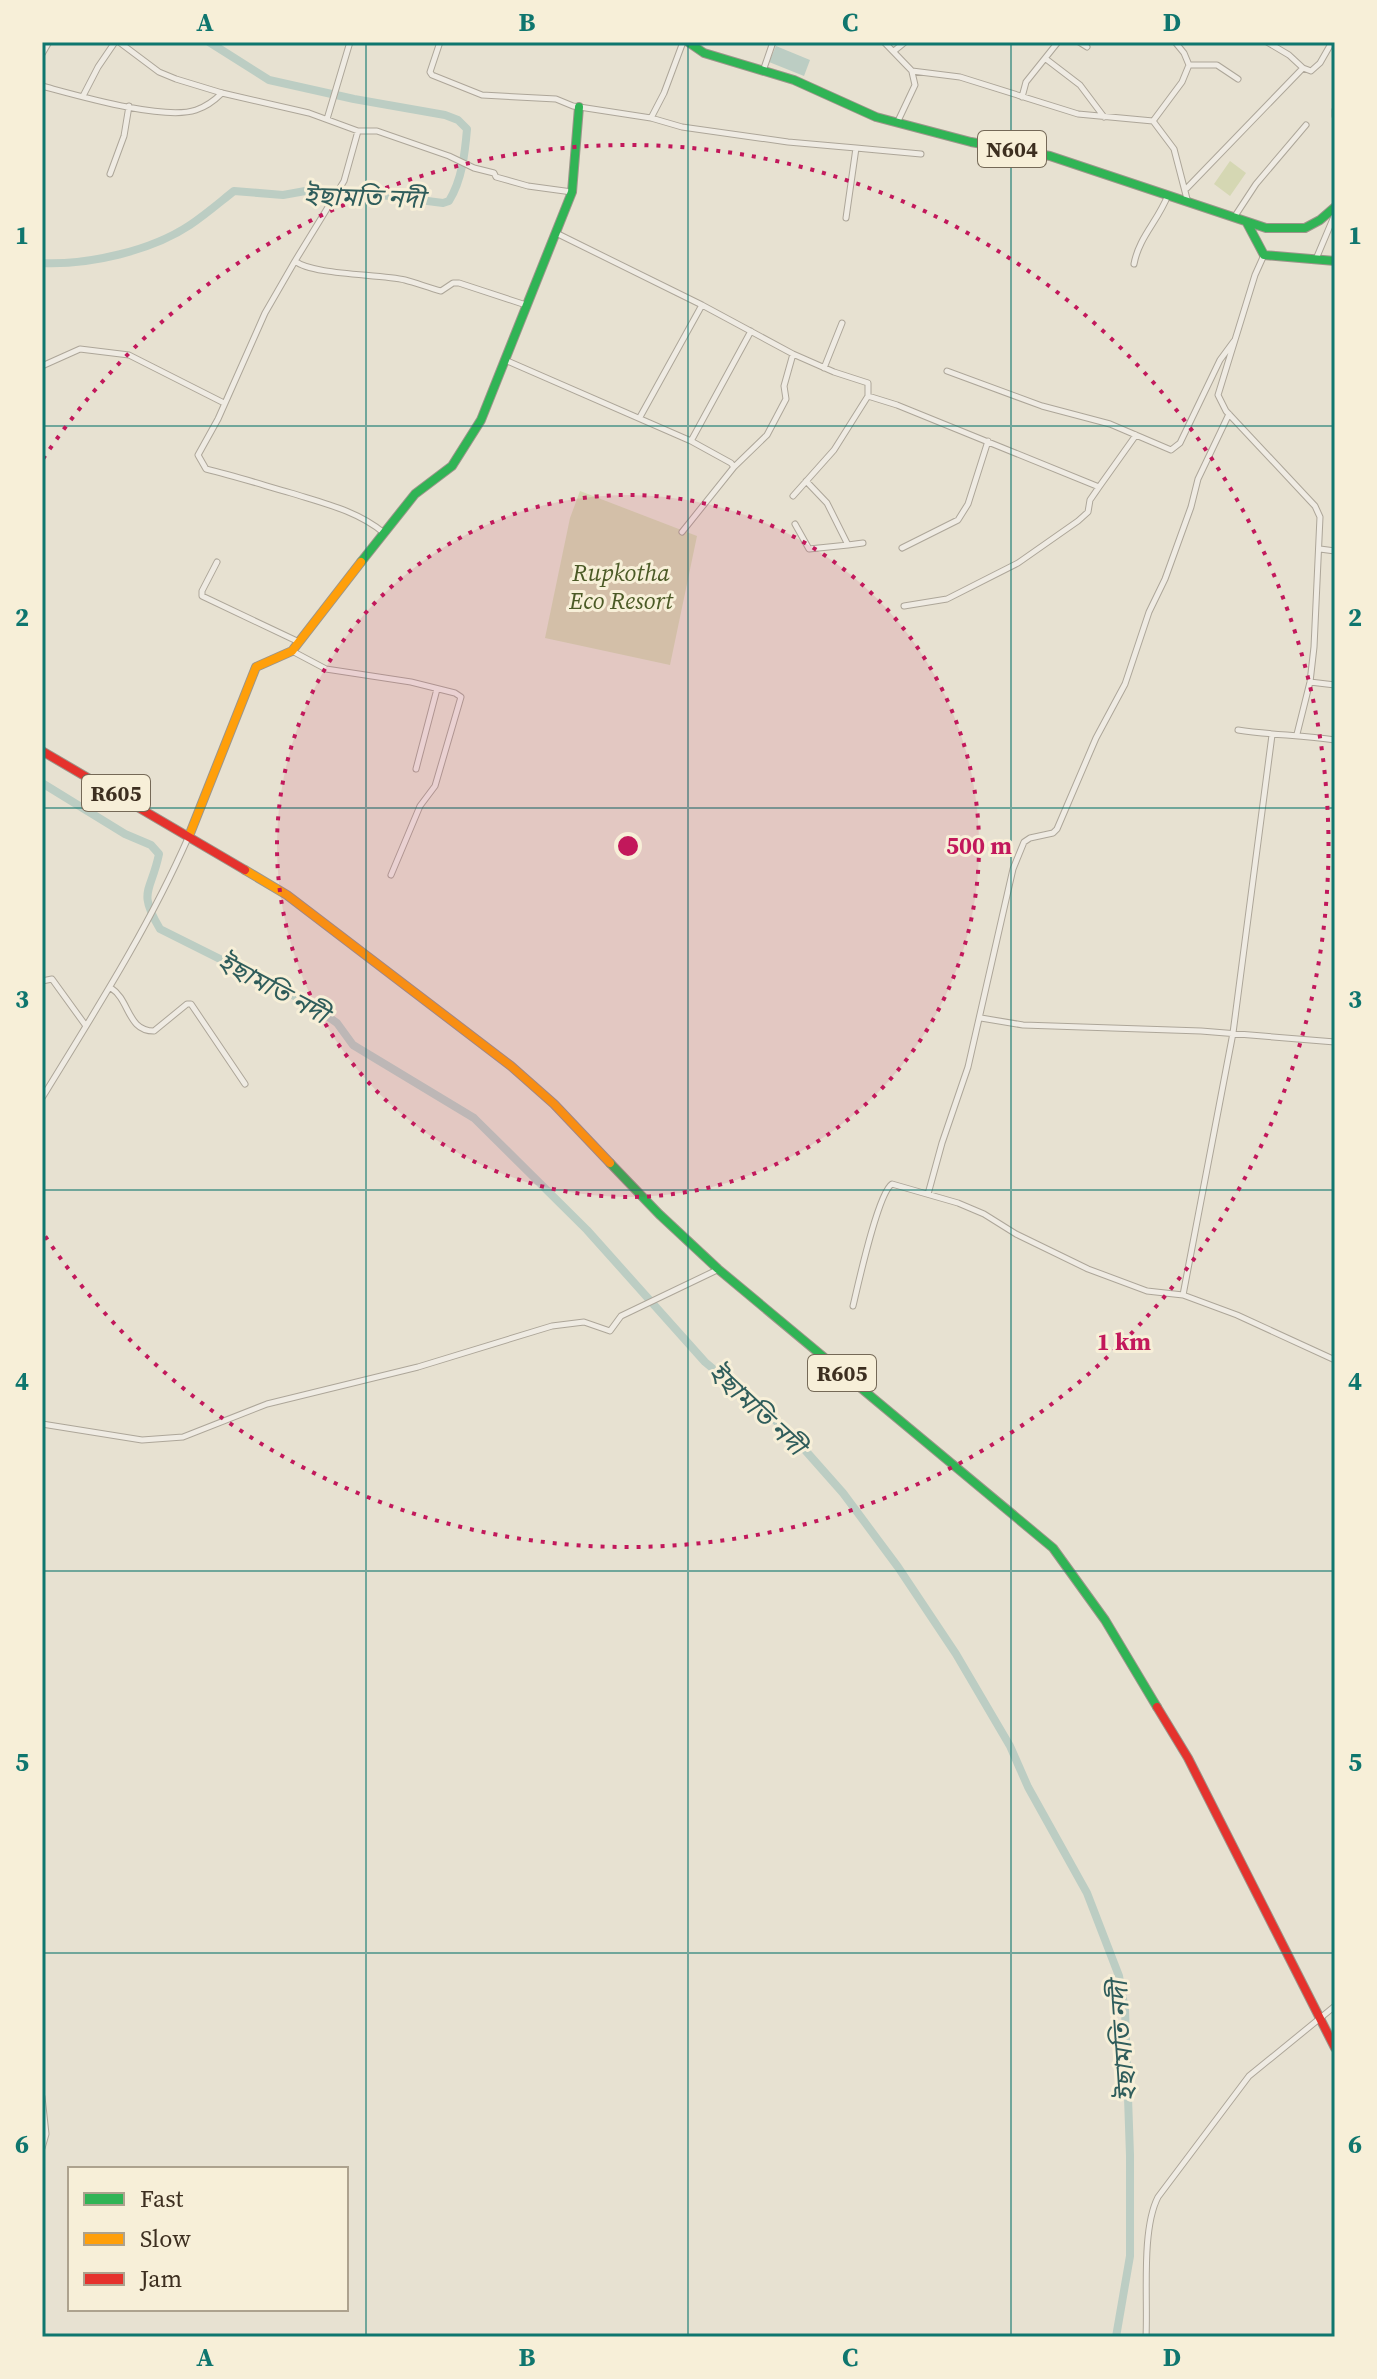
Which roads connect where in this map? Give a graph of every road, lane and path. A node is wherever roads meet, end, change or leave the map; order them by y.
1 (49, 42) edge
2 (117, 42) edge
3 (350, 42) edge
4 (440, 42) edge
5 (685, 42) edge
6 (773, 42) edge
7 (884, 42) edge
8 (905, 42) edge
9 (1058, 42) edge
10 (1079, 42) edge
11 (1175, 42) edge
12 (1267, 42) edge
13 (1332, 42) edge
14 (1087, 47) dead end
15 (894, 51) junction
16 (42, 54) edge
17 (1046, 59) junction
18 (1189, 65) junction
19 (1303, 68) junction
20 (763, 71) junction
21 (912, 71) junction
22 (1238, 79) dead end
23 (42, 86) edge
24 (222, 93) junction
25 (83, 96) junction
26 (1022, 98) junction
27 (129, 106) junction
28 (579, 107) junction
29 (1104, 117) junction
30 (651, 118) junction
31 (327, 119) junction
32 (1153, 121) junction
33 (898, 123) junction
34 (1306, 125) dead end
35 (358, 131) junction
36 (856, 148) junction
37 (921, 154) dead end
38 (110, 174) dead end
39 (1186, 188) junction
40 (572, 192) junction
41 (1169, 194) junction
42 (1187, 200) junction
43 (1335, 207) edge
44 (1335, 214) edge
45 (1234, 217) junction
46 (846, 218) dead end
47 (1247, 223) junction
48 (556, 233) junction
49 (1264, 255) junction
50 (1315, 260) junction
51 (295, 261) junction
52 (1335, 261) edge
53 (1134, 264) dead end
54 (526, 305) junction
55 (702, 305) junction
56 (842, 323) dead end
57 (751, 331) junction
58 (1234, 340) junction
59 (793, 354) junction
60 (505, 360) junction
61 (42, 366) edge
62 (824, 368) junction
63 (947, 371) dead end
64 (868, 396) junction
65 (224, 403) junction
66 (1229, 414) junction
67 (640, 417) junction
68 (1136, 435) junction
69 (691, 441) junction
70 (988, 441) junction
71 (734, 467) junction
72 (806, 481) junction
73 (1099, 487) junction
74 (793, 496) dead end
75 (795, 524) dead end
76 (682, 532) dead end
77 (384, 533) junction
78 (863, 543) dead end
79 (848, 545) junction
80 (902, 548) dead end
81 (1320, 549) junction
82 (1335, 551) edge
83 (217, 562) dead end
84 (904, 606) dead end
85 (299, 642) junction
86 (292, 651) junction
87 (1310, 682) junction
88 (1335, 685) edge
89 (437, 689) junction
90 (1238, 730) dead end
91 (1297, 734) junction
92 (1272, 735) junction
93 (1335, 740) edge
94 (42, 751) edge
95 (416, 769) dead end
96 (189, 836) junction
97 (391, 875) dead end
98 (42, 981) edge
99 (111, 988) junction
100 (981, 1018) junction
101 (86, 1026) junction
102 (1233, 1033) junction
103 (1335, 1042) edge
104 (245, 1084) dead end
105 (42, 1098) edge
106 (928, 1194) junction
107 (718, 1269) junction
108 (1183, 1295) junction
109 (853, 1306) dead end
110 (1335, 1360) edge
111 (42, 1424) edge
112 (1335, 2006) edge
113 (1318, 2018) junction
114 (1335, 2048) edge
115 (42, 2097) edge
116 (42, 2148) edge
117 (1146, 2337) edge

1 - 16 street
2 - 24 street
2 - 25 street
3 - 31 street
4 - 28 street
5 - 20 main road, N604
5 - 30 street
6 - 20 street
7 - 15 street
8 - 15 street
9 - 17 street
10 - 14 street
11 - 18 street
12 - 19 street
13 - 19 street
15 - 21 street
17 - 26 street
17 - 29 street
18 - 22 street
18 - 32 street
19 - 39 street
20 - 33 main road, N604
21 - 26 street
21 - 33 street
23 - 25 street
24 - 27 street
24 - 31 street
25 - 27 street
26 - 29 street
27 - 38 street
28 - 30 street
28 - 40 main road
29 - 32 street
30 - 36 street
31 - 35 street
32 - 39 street
33 - 41 main road, N604
34 - 45 street
35 - 40 street
35 - 51 street
36 - 37 street
36 - 46 street
39 - 42 street
40 - 48 main road
41 - 42 main road, N604
41 - 53 street
42 - 45 main road, N604
43 - 47 main road, N604
44 - 50 street
45 - 47 main road, N604
47 - 49 main road
48 - 54 main road
48 - 55 street
49 - 50 main road
49 - 58 street
50 - 52 main road
51 - 54 street
51 - 65 street
54 - 60 main road
55 - 57 street
55 - 67 street
56 - 62 street
57 - 59 street
57 - 69 street
58 - 66 street
58 - 68 street
59 - 62 street
59 - 71 street
60 - 67 street
60 - 77 main road
61 - 65 street
62 - 64 street
63 - 68 street
64 - 70 street
64 - 72 street
65 - 77 street
66 - 81 street
66 - 100 street
67 - 69 street
68 - 73 street
69 - 71 street
70 - 73 street
70 - 80 street
71 - 76 street
72 - 74 street
72 - 79 street
73 - 84 street
75 - 79 street
77 - 85 main road
78 - 79 street
81 - 82 street
81 - 87 street
83 - 85 street
85 - 86 main road
86 - 89 street
86 - 96 main road
87 - 88 street
87 - 91 street
89 - 95 street
89 - 97 street
90 - 92 street
91 - 92 street
91 - 93 street
92 - 102 street
94 - 96 main road, R605
96 - 99 street
96 - 107 main road, R605
98 - 101 street
99 - 101 street
99 - 104 street
100 - 102 street
100 - 106 street
101 - 105 street
102 - 103 street
102 - 108 street
106 - 108 street
106 - 109 street
107 - 111 street
107 - 113 main road, R605
108 - 110 street
112 - 113 street
113 - 114 main road, R605
113 - 117 street
115 - 116 street

